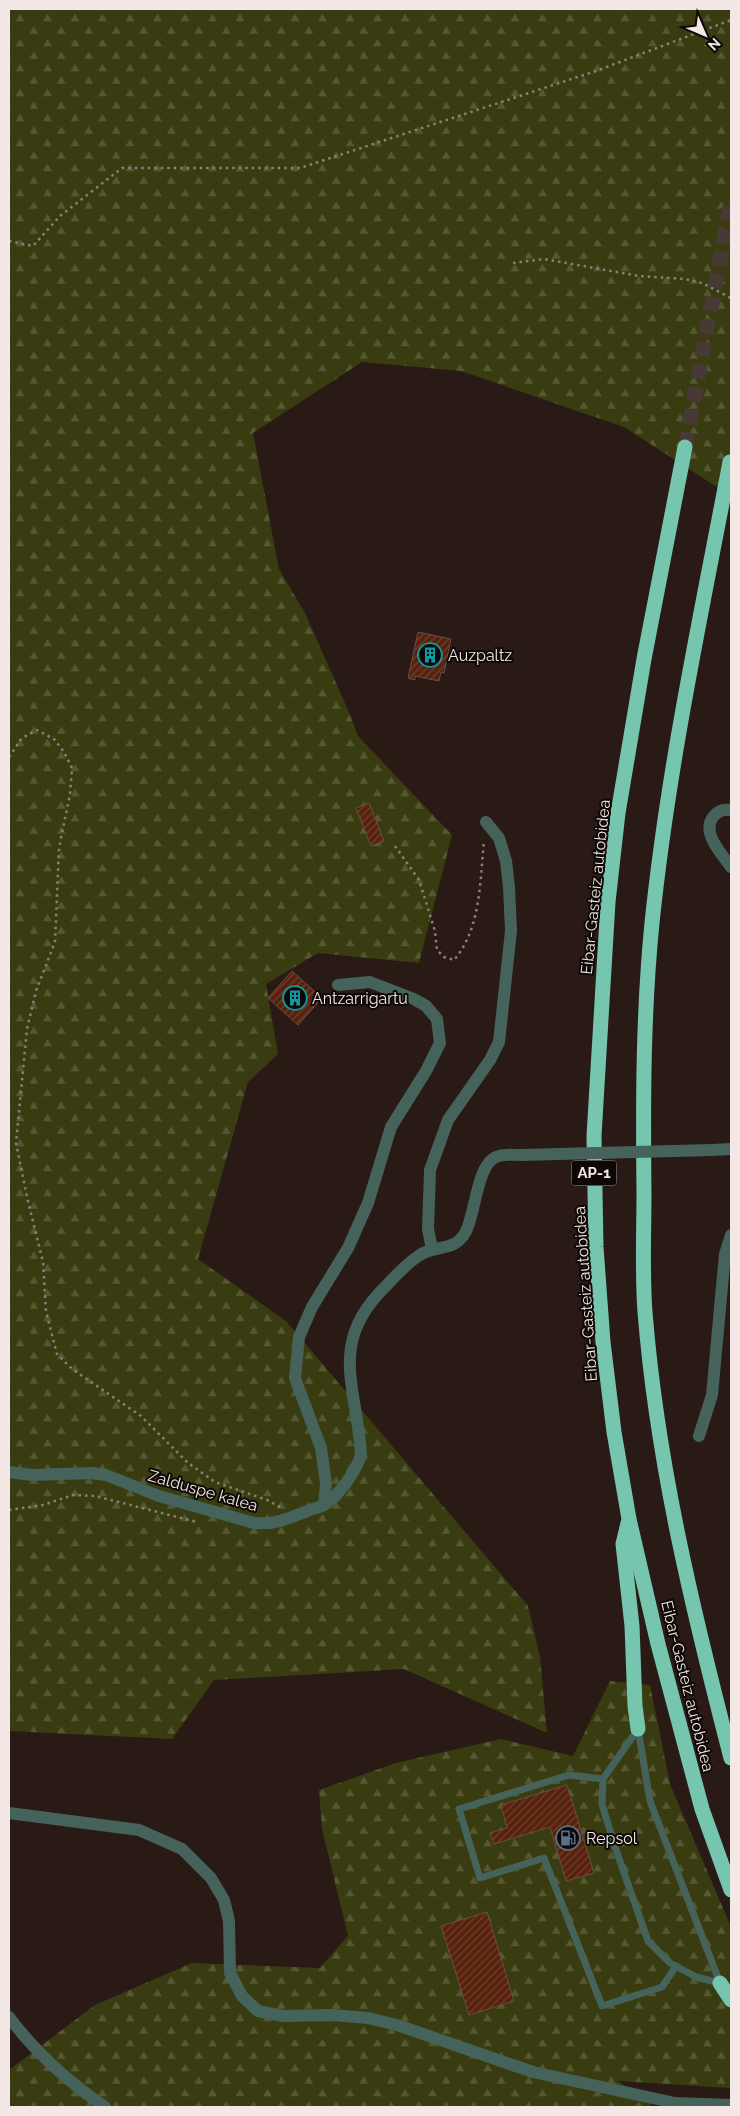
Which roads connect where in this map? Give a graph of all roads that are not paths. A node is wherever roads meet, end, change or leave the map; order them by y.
1 (685, 447) tunnel mouth
2 (730, 462) dead end
3 (731, 810) edge
4 (486, 822) road end
5 (731, 867) edge
6 (338, 985) dead end
7 (731, 1149) edge
8 (731, 1235) edge
9 (432, 1249) junction
10 (700, 1436) dead end
11 (9, 1472) edge
12 (324, 1505) junction
13 (629, 1519) junction
14 (638, 1729) junction
15 (731, 1758) edge
16 (603, 1779) junction
17 (9, 1813) edge
18 (731, 1890) edge
19 (676, 1966) junction
20 (720, 1983) junction
21 (731, 2000) edge
22 (9, 2016) edge
23 (731, 2106) edge
24 (105, 2107) edge

1 - 13 highway, Eibar-Gasteiz autobidea / AP-1
2 - 15 highway, Eibar-Gasteiz autobidea
3 - 5 street
4 - 9 street
6 - 12 street
7 - 9 street, Zalduspe kalea, bridge
8 - 10 street
9 - 12 street, Zalduspe kalea
11 - 12 street, Zalduspe kalea
13 - 14 highway
13 - 18 highway, Eibar-Gasteiz autobidea / AP-1
14 - 16 lane
14 - 20 lane
16 - 19 lane
16 - 19 lane
17 - 23 street
19 - 20 lane
20 - 21 highway
22 - 24 street

